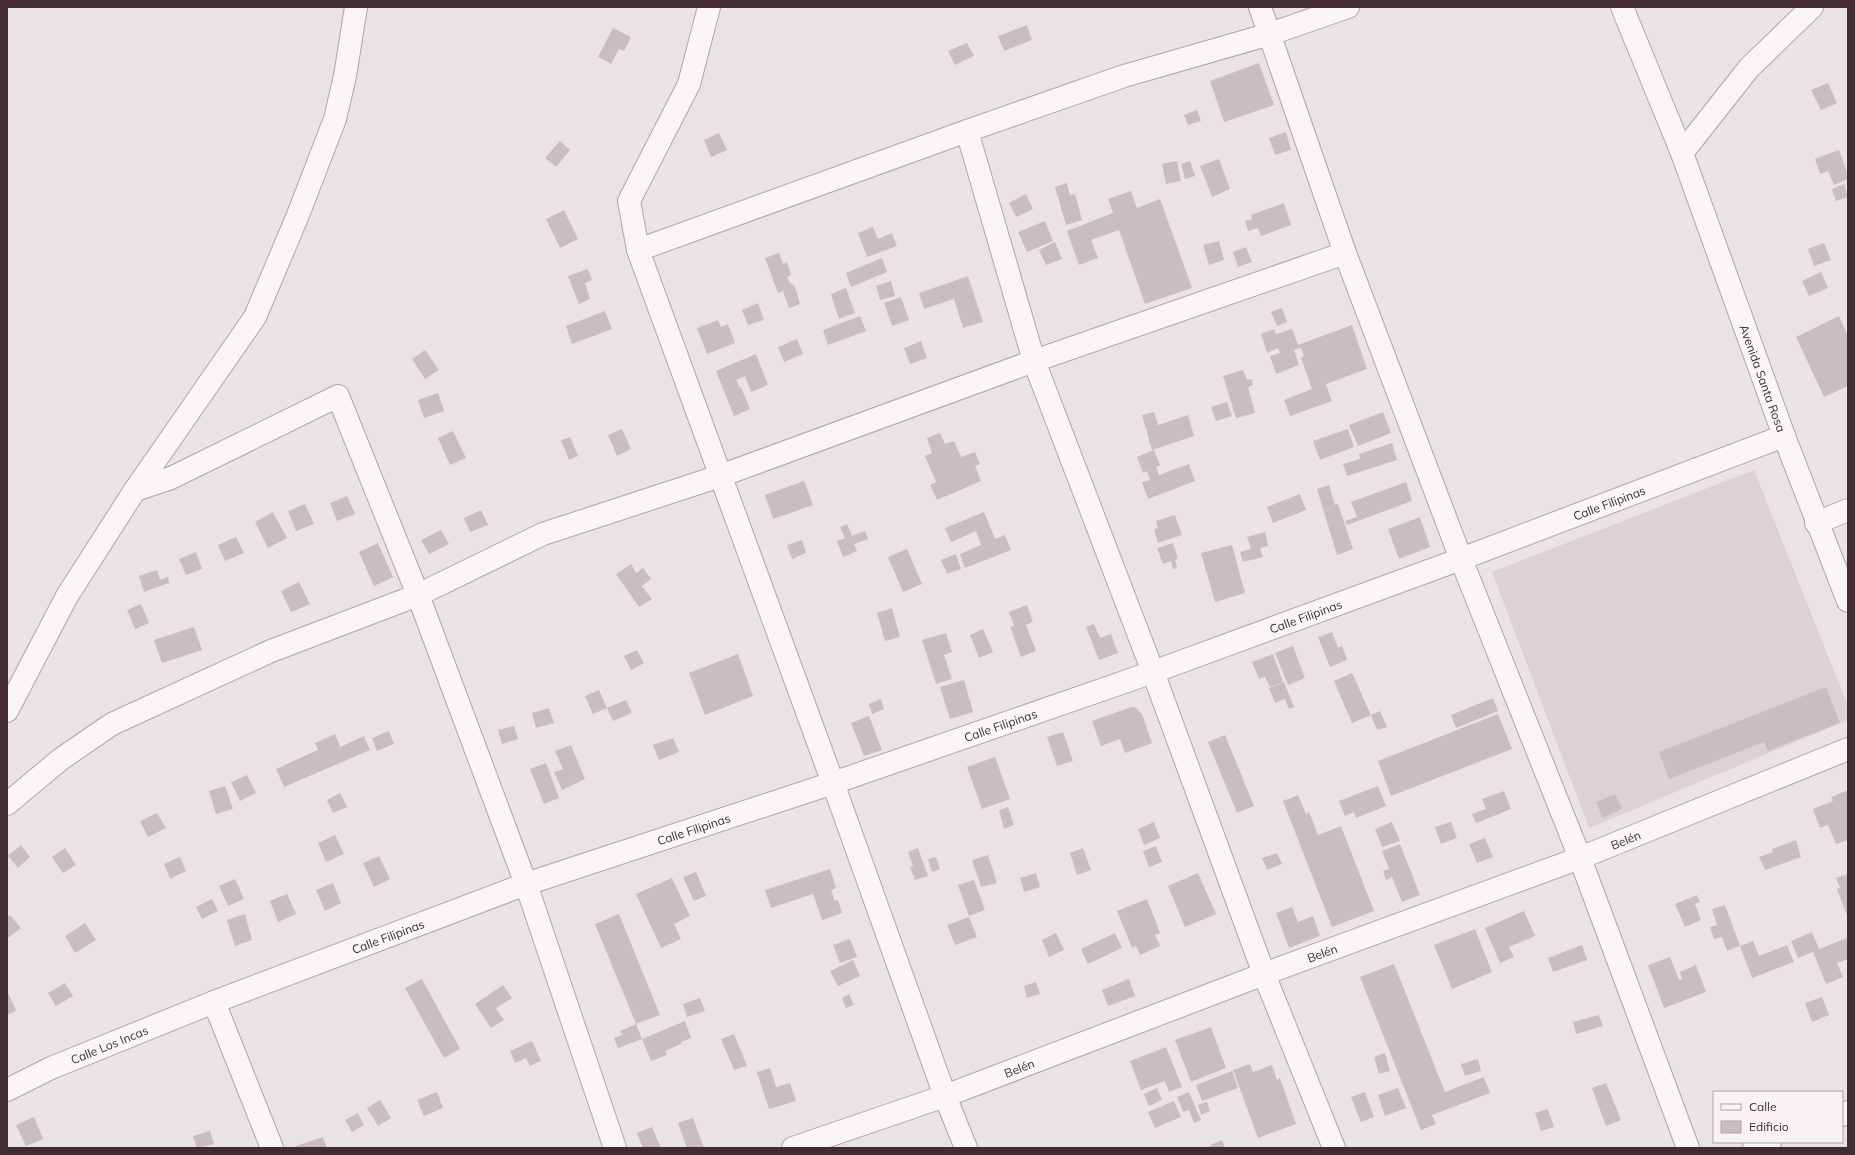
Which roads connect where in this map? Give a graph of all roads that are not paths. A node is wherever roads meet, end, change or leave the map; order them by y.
1 (356, 7) edge
2 (709, 7) edge
3 (1260, 7) edge
4 (1348, 7) edge
5 (1622, 7) edge
6 (1812, 7) edge
7 (1270, 34) junction
8 (967, 131) junction
9 (1682, 153) junction
10 (638, 250) junction
11 (1345, 253) junction
12 (1034, 361) junction
13 (1784, 436) junction
14 (720, 476) junction
15 (135, 490) junction
16 (1848, 510) edge
17 (1816, 523) junction
18 (1462, 559) junction
19 (418, 596) junction
20 (1848, 601) edge
21 (1154, 672) junction
22 (7, 711) edge
23 (1848, 749) edge
24 (833, 783) junction
25 (7, 804) edge
26 (1580, 858) junction
27 (526, 884) junction
28 (1264, 974) junction
29 (214, 1002) junction
30 (7, 1090) edge
31 (944, 1096) junction
32 (1767, 1143) edge
33 (272, 1148) edge
34 (615, 1148) edge
35 (793, 1148) edge
36 (966, 1148) edge
37 (1334, 1148) edge
38 (1688, 1148) edge
39 (1754, 1148) edge

1 - 15 street
2 - 10 street
3 - 7 street
4 - 7 street
5 - 9 street, Avenida Santa Rosa
6 - 9 street
7 - 8 street
7 - 11 street
8 - 10 street
8 - 12 street
9 - 13 street, Avenida Santa Rosa
10 - 14 street
11 - 12 street
11 - 18 street
12 - 14 street
12 - 21 street
13 - 17 street, Avenida Santa Rosa
13 - 18 street, Calle Filipinas
14 - 19 street
14 - 24 street
15 - 19 street
15 - 22 street
16 - 17 street
17 - 20 street, Avenida Santa Rosa
18 - 21 street, Calle Filipinas
18 - 26 street
19 - 25 street
19 - 27 street
21 - 24 street, Calle Filipinas
21 - 28 street
23 - 26 street, Belén
24 - 27 street, Calle Filipinas
24 - 31 street
26 - 28 street, Belén
26 - 38 street
27 - 29 street, Calle Filipinas
27 - 34 street
28 - 31 street, Belén
28 - 37 street
29 - 30 street, Calle Los Incas
29 - 33 street
31 - 35 street, Belén
31 - 36 street
32 - 39 street

